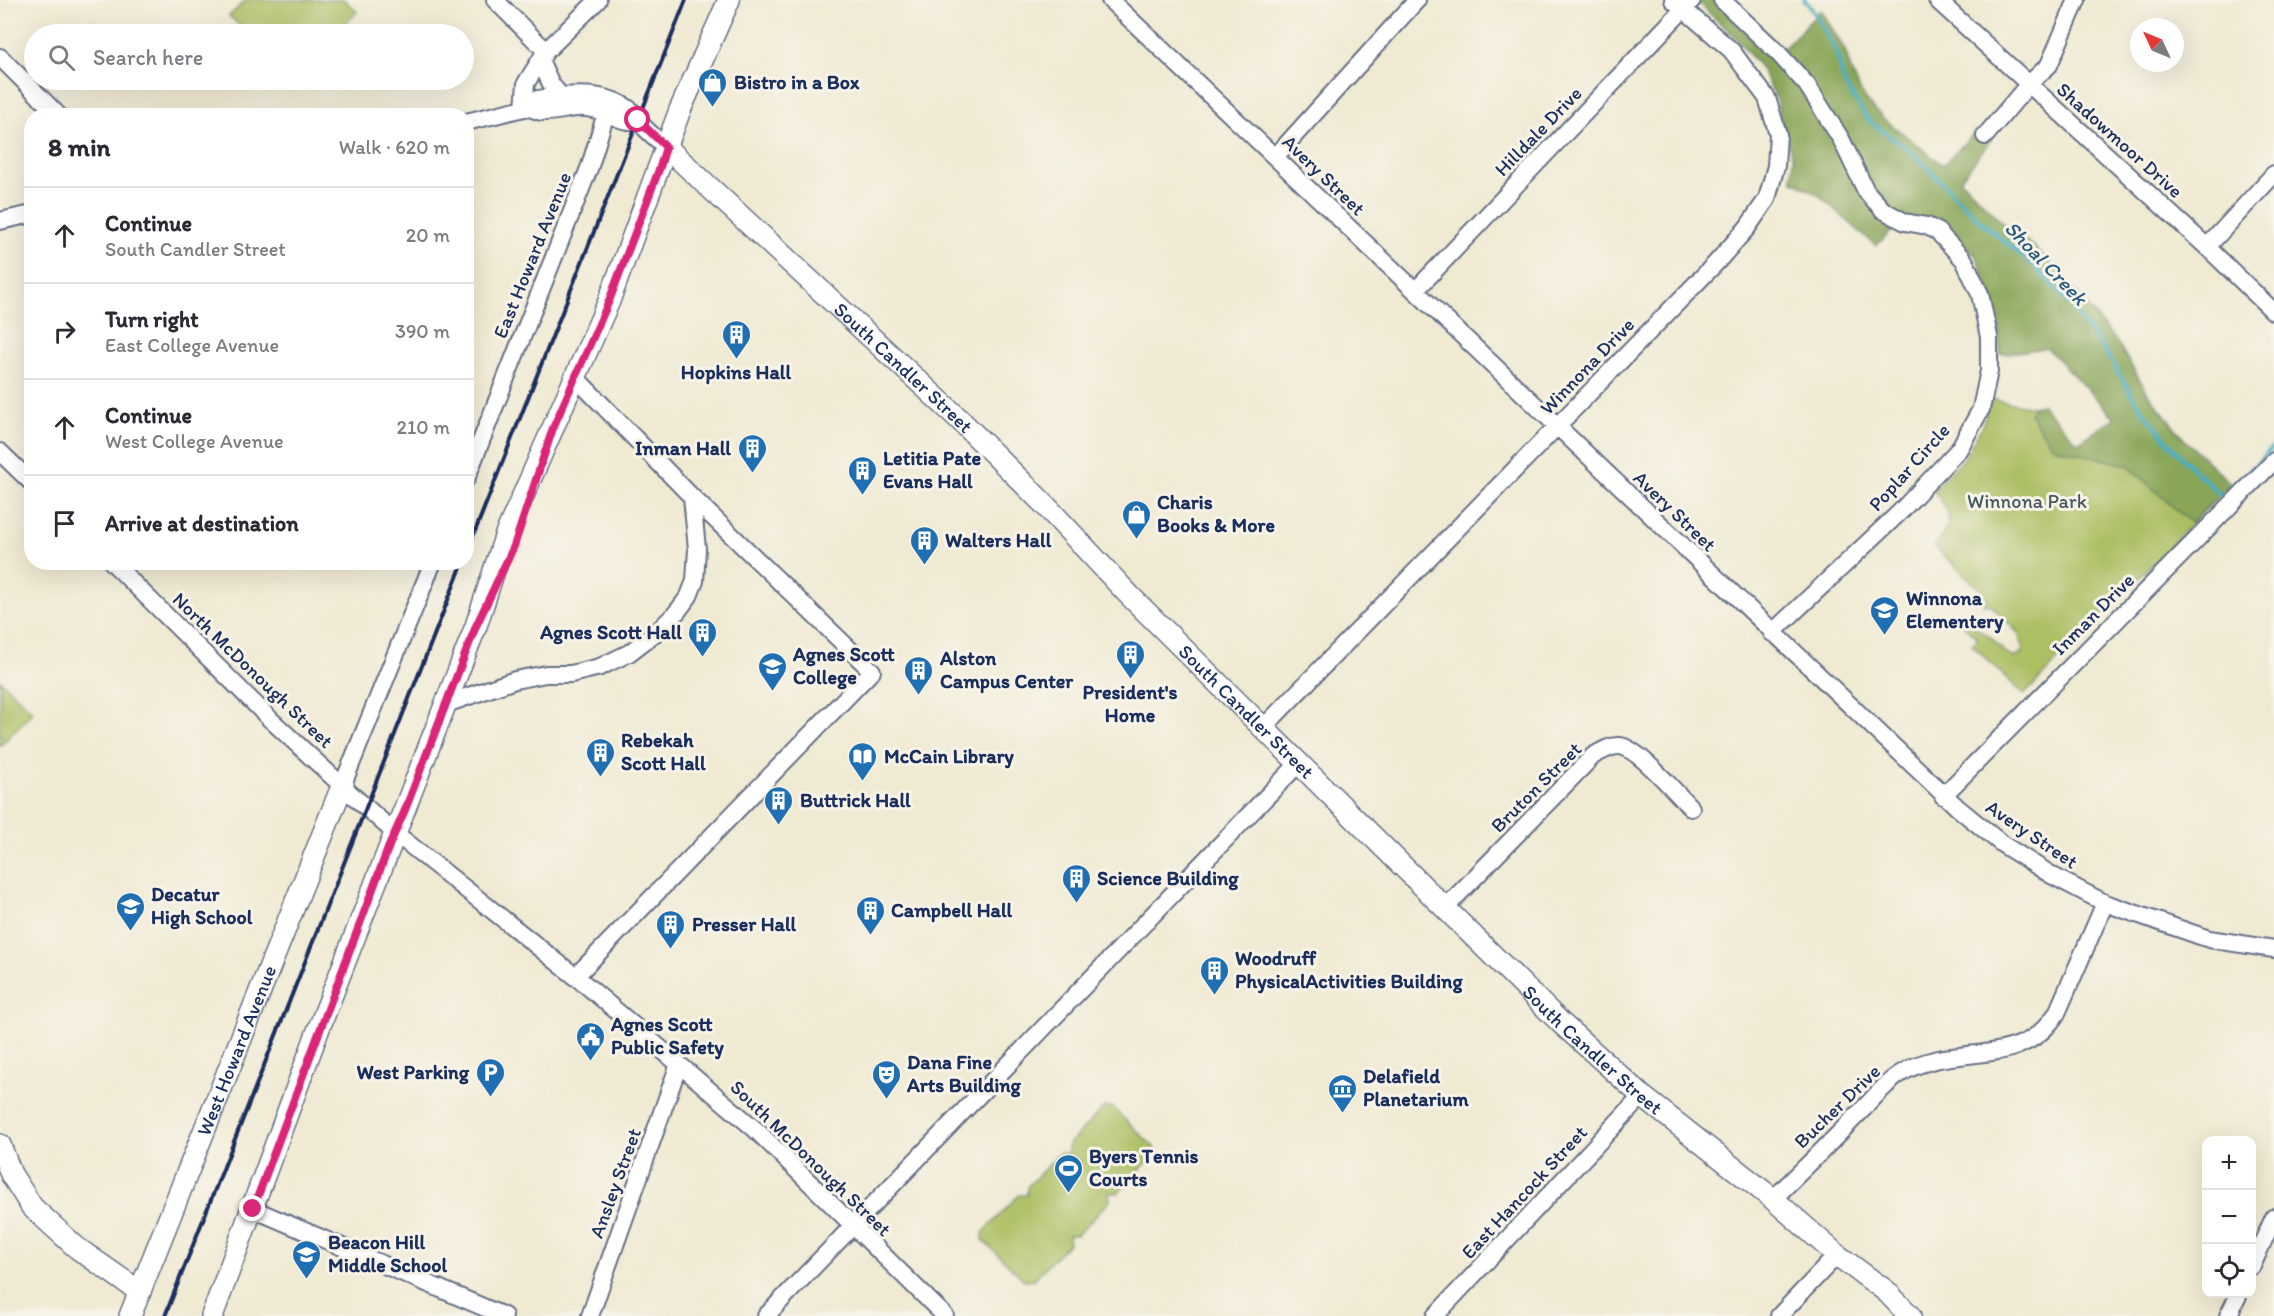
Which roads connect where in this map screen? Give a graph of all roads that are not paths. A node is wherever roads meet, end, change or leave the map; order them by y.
1 (495, 0) edge
2 (598, 0) edge
3 (729, 0) edge
4 (1110, 0) edge
5 (1417, 0) edge
6 (1722, 0) edge
7 (1937, 0) edge
8 (2077, 0) edge
9 (1683, 3) edge
10 (543, 55) junction
11 (0, 57) edge
12 (24, 81) edge
13 (2028, 86) junction
14 (33, 90) edge
15 (560, 95) junction
16 (51, 108) edge
17 (528, 108) junction
18 (606, 113) junction
19 (474, 120) edge
20 (638, 120) junction
21 (1985, 136) dead end
22 (666, 147) junction
23 (1275, 157) junction
24 (2274, 174) edge
25 (24, 216) edge
26 (0, 221) edge
27 (2207, 247) junction
28 (1415, 291) junction
29 (2274, 312) edge
30 (575, 377) junction
31 (1557, 428) junction
32 (0, 452) edge
33 (474, 459) edge
34 (2274, 461) edge
35 (24, 475) edge
36 (692, 497) junction
37 (120, 570) edge
38 (430, 570) edge
39 (1772, 633) junction
40 (446, 704) junction
41 (1263, 728) junction
42 (1298, 764) junction
43 (343, 784) junction
44 (1943, 796) junction
45 (366, 807) joint
46 (1691, 808) dead end
47 (395, 833) junction
48 (2105, 903) junction
49 (1445, 908) junction
50 (2274, 950) edge
51 (575, 977) junction
52 (680, 1064) junction
53 (1642, 1096) junction
54 (0, 1145) edge
55 (1773, 1199) junction
56 (253, 1209) junction
57 (2274, 1217) edge
58 (853, 1226) junction
59 (1837, 1255) junction
60 (2256, 1257) edge
61 (140, 1292) junction
62 (2237, 1298) edge
63 (130, 1316) edge
64 (212, 1316) edge
65 (504, 1316) edge
66 (590, 1316) edge
67 (766, 1316) edge
68 (945, 1316) edge
69 (1435, 1316) edge
70 (1779, 1316) edge
71 (1910, 1316) edge
72 (2228, 1316) edge

1 - 10 street
2 - 10 street
3 - 22 main road
4 - 23 street, Avery Street
5 - 23 street
6 - 39 street, Poplar Circle
7 - 13 street, Shadowmoor Drive
8 - 13 street
9 - 28 street, Hilldale Drive
9 - 31 street, Winnona Drive
10 - 15 street
10 - 17 street
11 - 12 street
13 - 21 street
13 - 27 street, Shadowmoor Drive
14 - 16 street
15 - 17 street
15 - 20 street, South Candler Street
17 - 18 street
17 - 19 street
18 - 20 street
18 - 33 street, East Howard Avenue
20 - 22 street, South Candler Street
22 - 30 main road
22 - 41 main road, South Candler Street
23 - 28 street, Avery Street
24 - 27 street
25 - 26 street
27 - 29 street, Shadowmoor Drive
28 - 31 street, Avery Street
30 - 36 street
30 - 40 main road
31 - 39 street, Avery Street
31 - 41 street, Winnona Drive
32 - 35 street
34 - 44 street, Inman Drive
36 - 40 street
36 - 51 street
37 - 43 street, North McDonough Street
38 - 43 street
39 - 44 street, Avery Street
40 - 47 main road
41 - 42 main road, South Candler Street
42 - 49 main road, South Candler Street
42 - 58 street
43 - 45 street, North McDonough Street
43 - 61 main road, West Howard Avenue
44 - 48 street, Avery Street
45 - 47 street, South McDonough Street
46 - 49 street, Bruton Street
47 - 51 street, South McDonough Street
47 - 56 main road
48 - 50 street, Avery Street
48 - 55 street, Bucher Drive
49 - 53 main road, South Candler Street
51 - 52 street, South McDonough Street
52 - 58 street, South McDonough Street
52 - 66 street, Ansley Street
53 - 55 main road, South Candler Street
53 - 69 street, East Hancock Street
54 - 61 main road
55 - 59 main road, South Candler Street
56 - 64 main road
56 - 65 street
57 - 60 street
58 - 67 street
58 - 68 street, South McDonough Street
59 - 70 street
59 - 71 main road, South Candler Street
61 - 63 main road, West Howard Avenue
62 - 72 street

